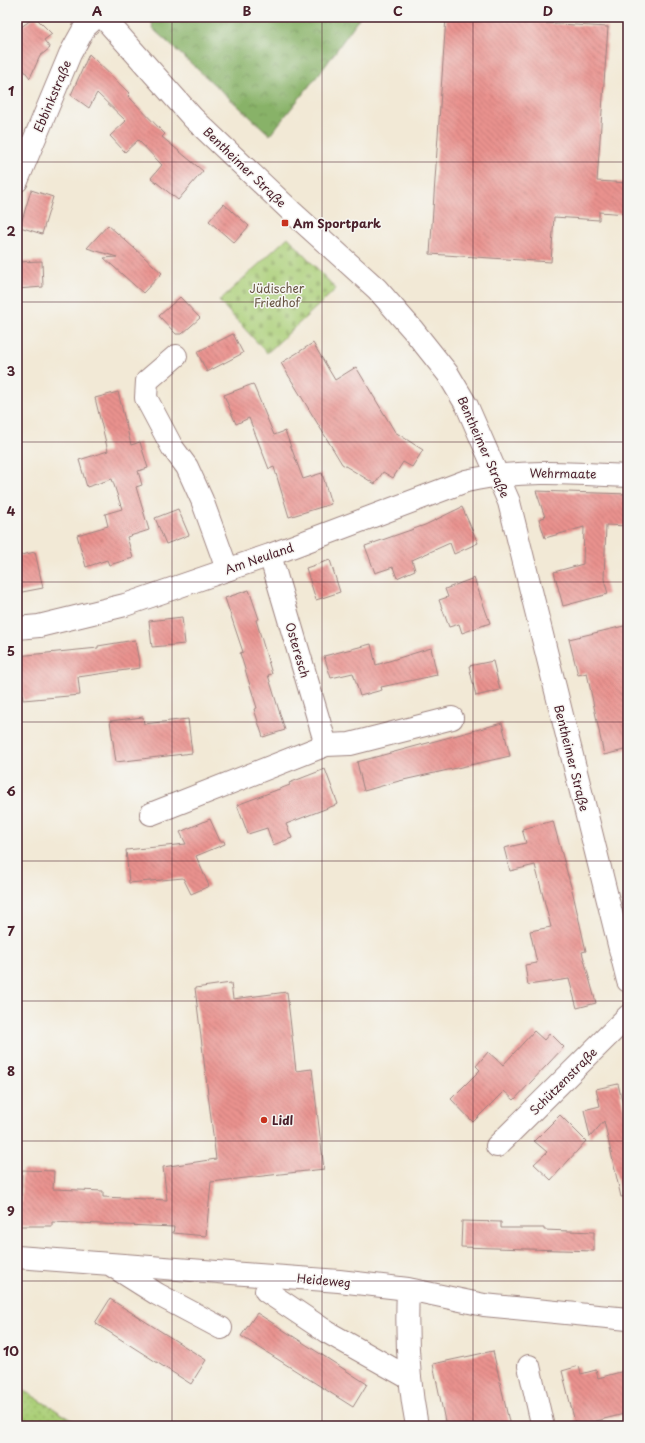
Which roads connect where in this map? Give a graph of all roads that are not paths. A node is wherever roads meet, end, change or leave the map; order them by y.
1 (96, 17) edge
2 (103, 17) edge
3 (17, 181) edge
4 (176, 356) dead end
5 (498, 474) junction
6 (628, 476) edge
7 (270, 555) junction
8 (227, 569) junction
9 (17, 628) edge
10 (452, 718) dead end
11 (326, 745) junction
12 (151, 814) dead end
13 (628, 981) edge
14 (628, 1016) edge
15 (497, 1146) dead end
16 (17, 1257) edge
17 (108, 1263) junction
18 (408, 1289) junction
19 (266, 1292) dead end
20 (628, 1319) edge
21 (221, 1328) dead end
22 (530, 1366) dead end
23 (409, 1378) junction
24 (546, 1425) edge
25 (416, 1426) edge

1 - 3 street, Ebbinkstraße
2 - 5 street, Bentheimer Straße
4 - 8 street
5 - 6 street, Wehrmaate
5 - 7 street, Am Neuland
5 - 13 street, Bentheimer Straße
7 - 8 street, Am Neuland
7 - 11 street, Osteresch
8 - 9 street, Am Neuland
10 - 11 street
11 - 12 street
14 - 15 street, Schützenstraße
16 - 17 street, Heideweg
17 - 18 street, Heideweg
17 - 21 street
18 - 20 street, Heideweg
18 - 23 street
19 - 23 street
22 - 24 street
23 - 25 street

